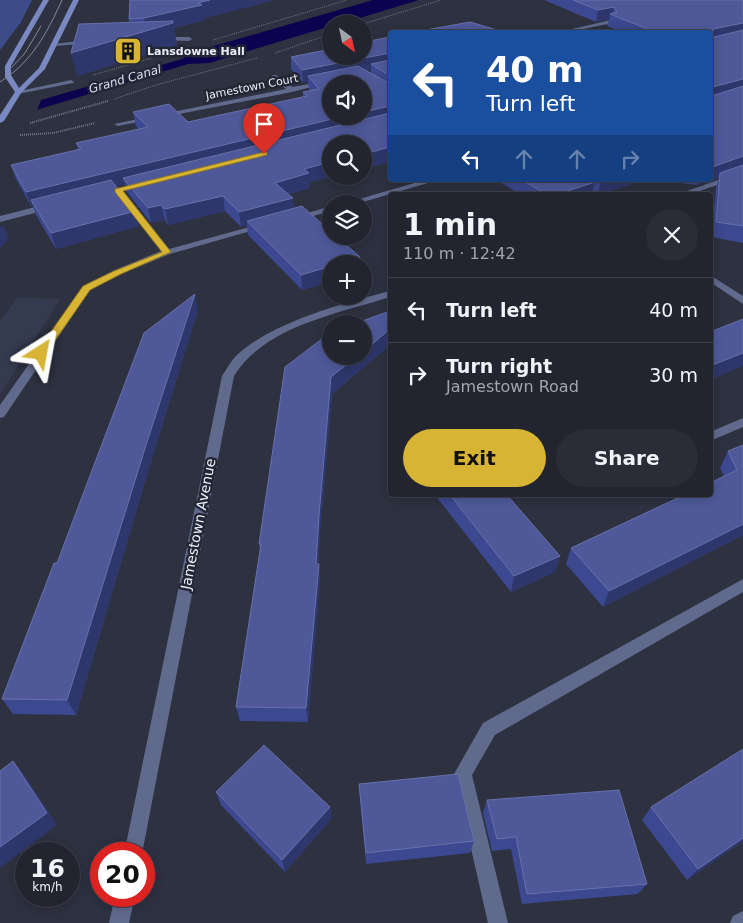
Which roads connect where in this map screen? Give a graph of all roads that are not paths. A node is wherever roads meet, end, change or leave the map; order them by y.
1 (46, 0) edge
2 (76, 0) edge
3 (610, 22) edge
4 (582, 28) junction
5 (572, 30) edge
6 (587, 30) edge
7 (156, 38) edge
8 (189, 39) dead end
9 (55, 44) junction
10 (92, 48) edge
11 (13, 53) junction
12 (0, 62) edge
13 (42, 69) junction
14 (274, 76) dead end
15 (71, 82) edge
16 (6, 83) edge
17 (322, 84) edge
18 (292, 90) junction
19 (19, 91) junction
20 (0, 121) edge
21 (118, 124) dead end
22 (743, 173) edge
23 (427, 182) edge
24 (146, 183) edge
25 (118, 190) junction
26 (390, 192) edge
27 (689, 192) edge
28 (388, 193) edge
29 (89, 197) edge
30 (372, 197) edge
31 (60, 204) edge
32 (322, 211) edge
33 (0, 219) edge
34 (167, 252) junction
35 (713, 280) edge
36 (388, 295) edge
37 (743, 301) edge
38 (0, 414) edge
39 (743, 422) edge
40 (713, 436) edge
41 (743, 585) edge
42 (135, 842) edge
43 (123, 907) edge
44 (743, 921) edge
45 (119, 923) edge
46 (498, 923) edge
47 (740, 923) edge

1 - 11 main road
2 - 9 main road
3 - 4 street
4 - 5 street
4 - 6 street
7 - 8 street
9 - 10 street
9 - 13 main road
11 - 12 main road
11 - 16 main road
13 - 16 main road
13 - 19 main road
14 - 18 street
15 - 19 street
16 - 19 main road
17 - 18 street, Jamestown Court
18 - 21 street, Jamestown Court
19 - 20 main road
22 - 27 street
23 - 26 street
24 - 25 street
25 - 29 street
25 - 34 street
28 - 30 street
31 - 33 street
32 - 34 street
34 - 38 street
35 - 37 street
36 - 42 street, Jamestown Avenue
39 - 40 street
41 - 46 street
43 - 45 street
44 - 47 street

